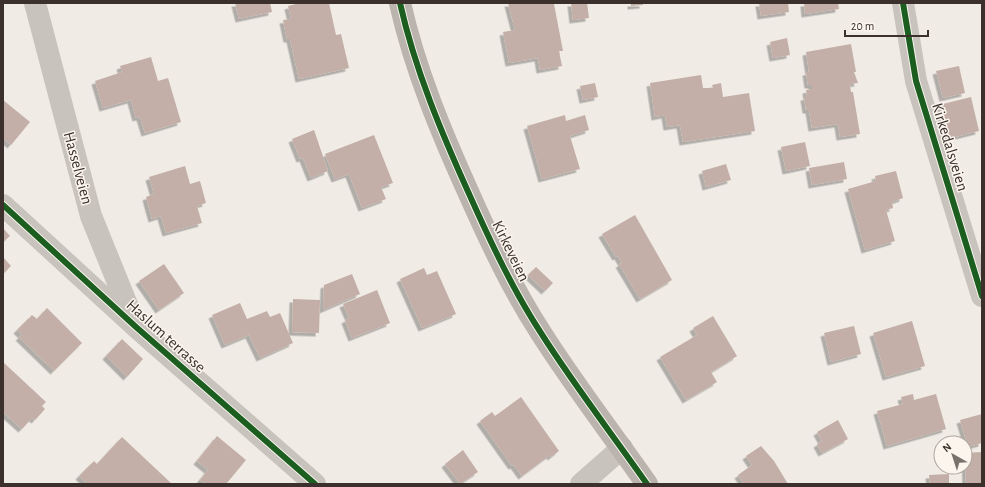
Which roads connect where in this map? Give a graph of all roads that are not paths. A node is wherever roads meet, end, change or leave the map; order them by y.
1 (34, 3) edge
2 (400, 3) edge
3 (903, 3) edge
4 (3, 205) edge
5 (982, 296) edge
6 (136, 327) junction
7 (622, 448) junction
8 (315, 484) edge
9 (580, 484) edge
10 (648, 484) edge

1 - 6 street, Hasselveien
2 - 7 main road, Kirkeveien
3 - 5 street, Kirkedalsveien
4 - 6 street, Haslum terrasse
6 - 8 street, Haslum terrasse
7 - 9 street
7 - 10 main road, Kirkeveien

